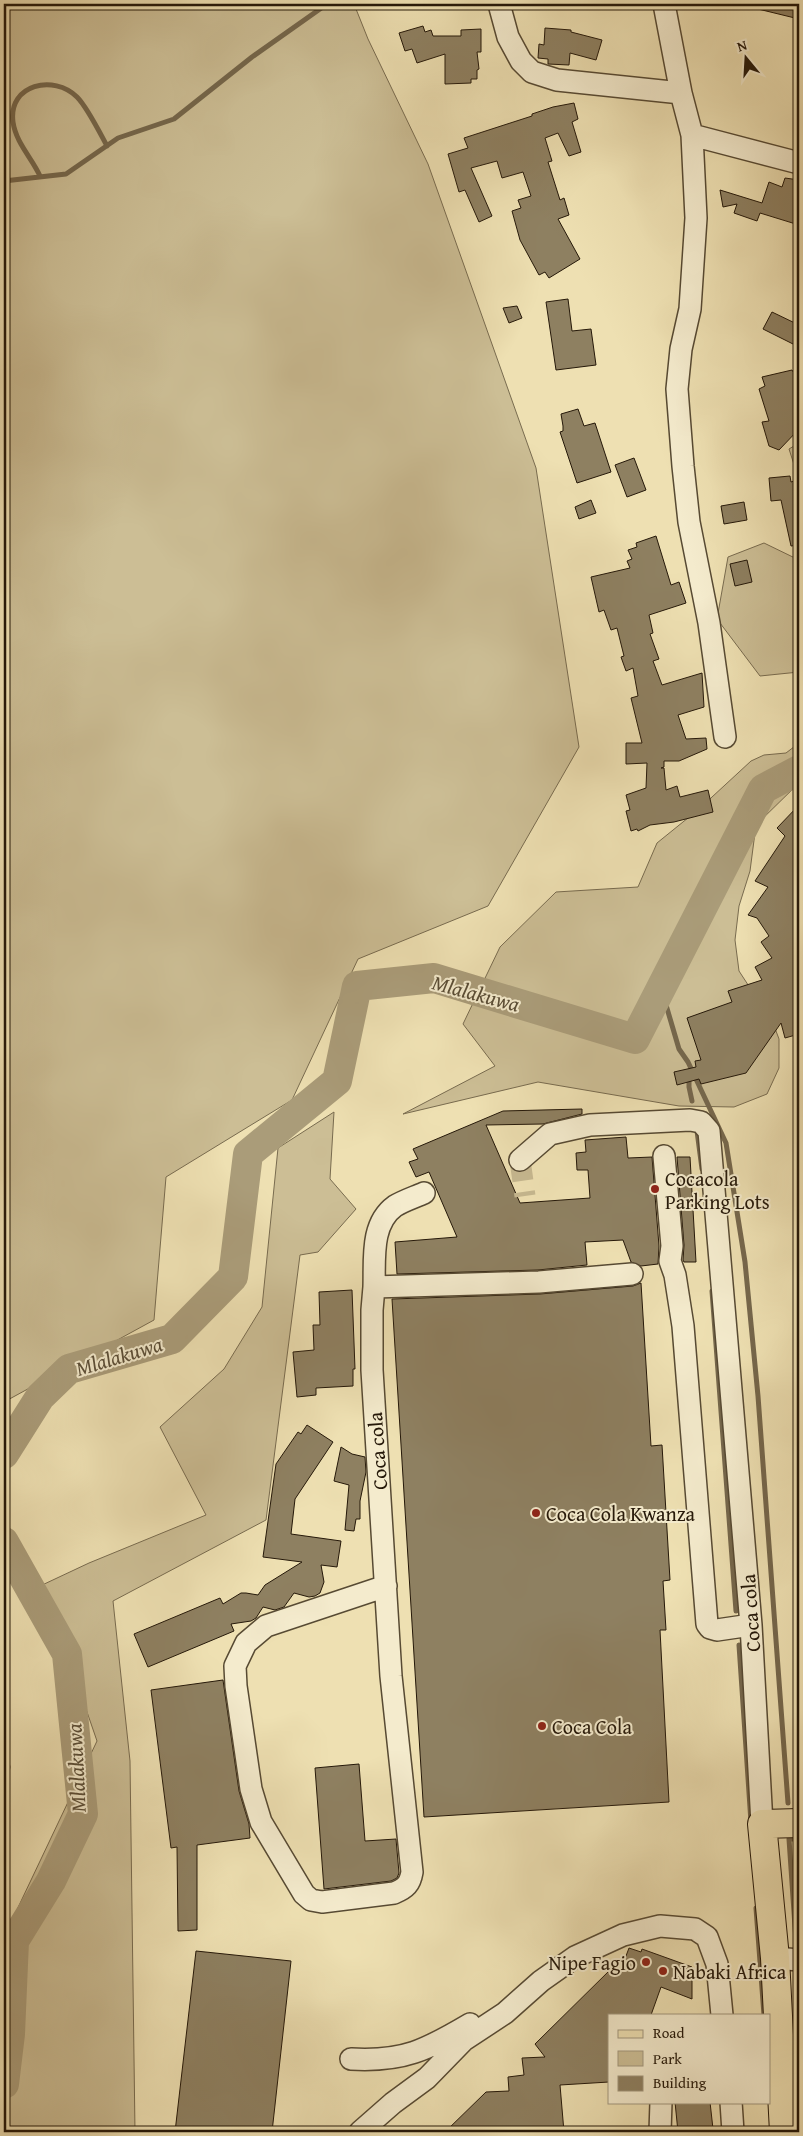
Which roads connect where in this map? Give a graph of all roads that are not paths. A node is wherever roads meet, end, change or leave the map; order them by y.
1 (499, 4) edge
2 (664, 4) edge
3 (681, 93) junction
4 (692, 135) junction
5 (799, 162) edge
6 (725, 736) dead end
7 (664, 1156) dead end
8 (520, 1160) dead end
9 (424, 1193) dead end
10 (632, 1274) dead end
11 (374, 1287) junction
12 (386, 1586) junction
13 (751, 1625) junction
14 (799, 1823) edge
15 (762, 1824) junction
16 (787, 1959) edge
17 (541, 1981) junction
18 (722, 2014) edge
19 (352, 2059) dead end
20 (661, 2104) edge
21 (731, 2104) edge
22 (360, 2132) edge
23 (660, 2132) edge
24 (733, 2132) edge
25 (784, 2132) edge

1 - 3 street
2 - 3 street
3 - 4 street
4 - 5 street
4 - 6 street
7 - 13 street
8 - 13 street, Coca cola
9 - 11 street, Coca cola
10 - 11 street
11 - 12 street, Coca cola
12 - 12 street, Coca cola
13 - 15 street, Coca cola
14 - 15 main road
15 - 16 main road
16 - 25 main road
17 - 18 street
17 - 19 street
17 - 22 street
20 - 23 street
21 - 24 street

